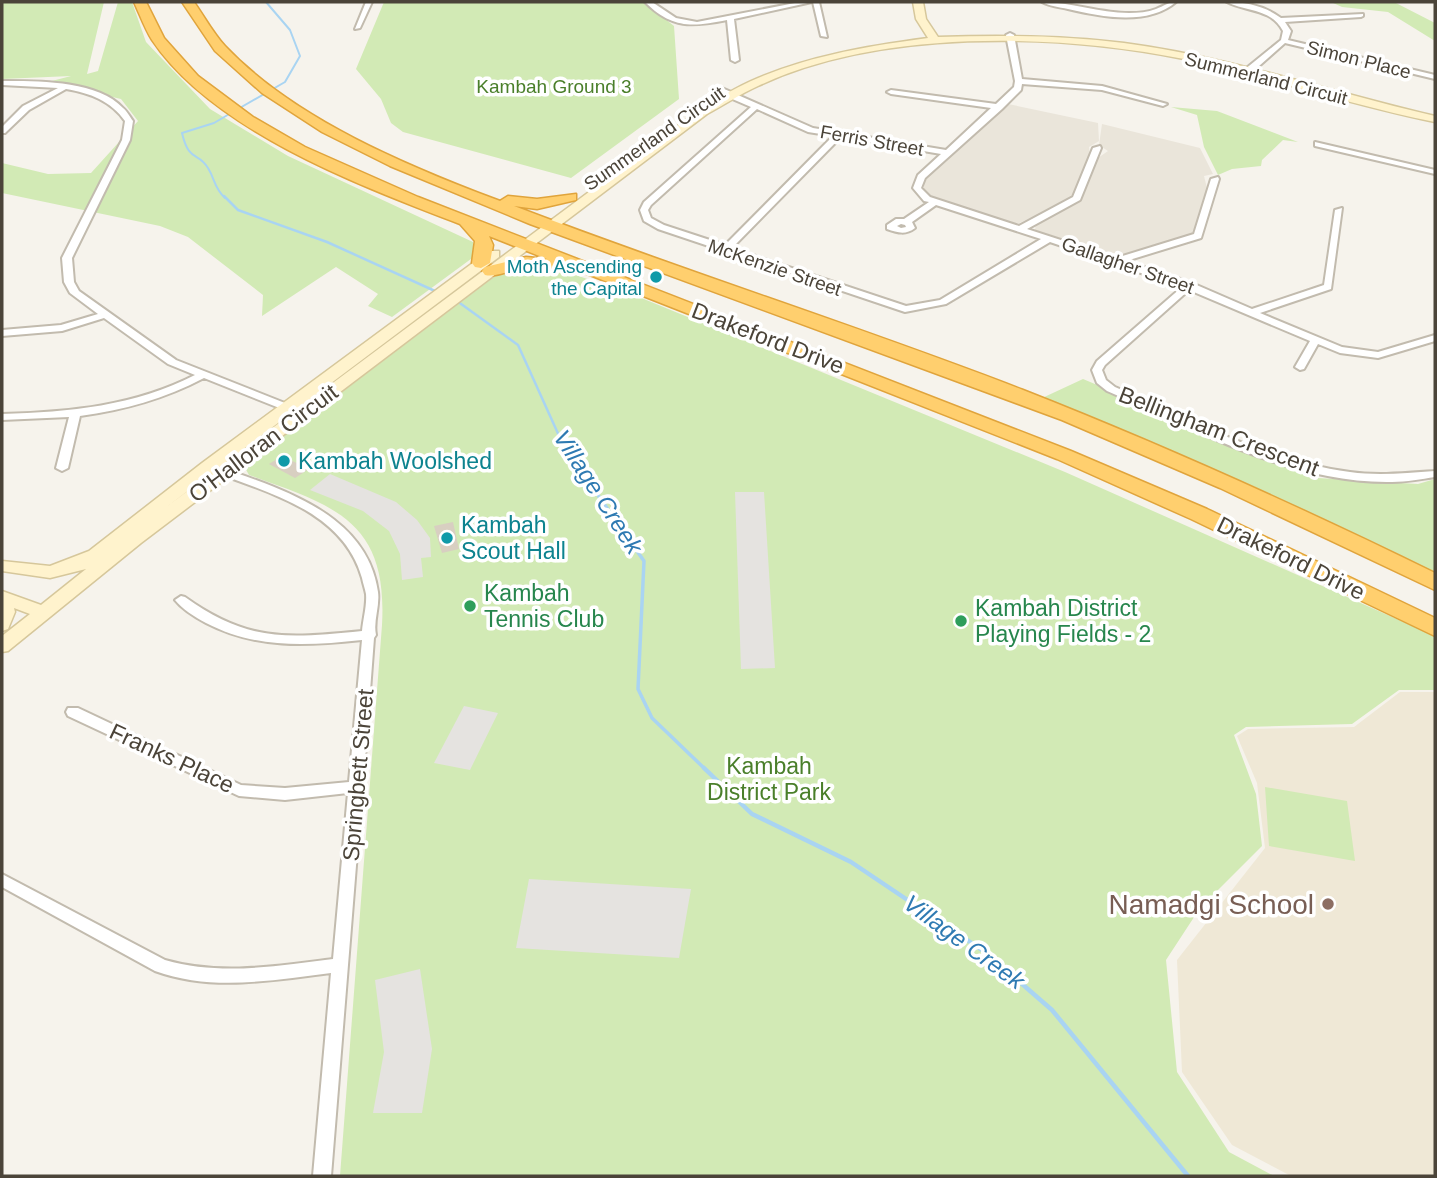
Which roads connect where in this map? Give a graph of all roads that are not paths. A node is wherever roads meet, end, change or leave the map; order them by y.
1 (140, 2) edge
2 (188, 2) edge
3 (369, 2) edge
4 (648, 2) edge
5 (809, 2) edge
6 (816, 2) edge
7 (1045, 2) edge
8 (1173, 2) edge
9 (1230, 2) edge
10 (919, 7) edge
11 (1361, 15) dead end
12 (730, 18) junction
13 (1281, 20) junction
14 (357, 28) dead end
15 (935, 35) junction
16 (825, 36) dead end
17 (1010, 37) junction
18 (1284, 41) junction
19 (735, 60) dead end
20 (1247, 72) junction
21 (1435, 77) edge
22 (1019, 81) junction
23 (2, 83) edge
24 (63, 88) junction
25 (724, 92) junction
26 (891, 92) dead end
27 (1163, 104) dead end
28 (756, 107) junction
29 (999, 107) junction
30 (1435, 119) edge
31 (2, 131) edge
32 (838, 136) junction
33 (1318, 144) dead end
34 (1097, 148) dead end
35 (948, 153) junction
36 (1435, 172) edge
37 (1215, 179) dead end
38 (460, 191) junction
39 (574, 201) junction
40 (935, 202) junction
41 (1339, 210) dead end
42 (463, 220) junction
43 (906, 222) dead end
44 (545, 223) junction
45 (1020, 229) junction
46 (1050, 239) junction
47 (520, 241) junction
48 (596, 242) junction
49 (725, 250) junction
50 (1118, 260) junction
51 (486, 267) junction
52 (609, 277) junction
53 (1189, 285) junction
54 (1253, 312) junction
55 (424, 314) junction
56 (102, 316) junction
57 (2, 333) edge
58 (1316, 340) junction
59 (1432, 342) edge
60 (1300, 368) dead end
61 (202, 375) junction
62 (287, 407) junction
63 (303, 413) junction
64 (75, 414) junction
65 (2, 416) edge
66 (62, 468) dead end
67 (216, 470) junction
68 (1435, 474) edge
69 (96, 554) junction
70 (4, 565) edge
71 (1435, 582) edge
72 (62, 589) junction
73 (2, 598) edge
74 (181, 600) dead end
75 (36, 610) junction
76 (2, 625) edge
77 (1435, 628) edge
78 (2, 635) edge
79 (370, 635) junction
80 (2, 646) edge
81 (73, 712) dead end
82 (357, 787) junction
83 (2, 880) edge
84 (341, 965) junction
85 (322, 1176) edge

1 - 42 highway, Drakeford Drive
2 - 38 highway, Drakeford Drive
3 - 14 street
4 - 12 street
5 - 12 street
6 - 16 street
7 - 8 street
9 - 13 street
10 - 15 street
11 - 13 street
12 - 19 street
13 - 18 street
15 - 17 street, Summerland Circuit
15 - 17 street, Summerland Circuit
15 - 25 street, Summerland Circuit
15 - 25 street, Summerland Circuit
17 - 20 street, Summerland Circuit
17 - 22 street
18 - 20 street
18 - 21 street, Simon Place
20 - 30 street, Summerland Circuit
22 - 27 street
22 - 29 street
23 - 24 street
24 - 31 street
24 - 56 street
25 - 28 street, Ferris Street
25 - 39 street, Summerland Circuit
26 - 29 street
28 - 32 street, Ferris Street
28 - 49 street, McKenzie Street
29 - 35 street
32 - 35 street, Ferris Street
32 - 49 street
33 - 36 street
34 - 45 street
35 - 40 street
37 - 50 street
38 - 39 highway
38 - 44 highway, Drakeford Drive
39 - 44 street, Summerland Circuit
39 - 48 highway
40 - 43 street
40 - 45 street, Gallagher Street
41 - 54 street
42 - 47 highway, Drakeford Drive
42 - 51 highway
44 - 47 street, Summerland Circuit
44 - 48 highway, Drakeford Drive
45 - 46 street, Gallagher Street
46 - 49 street, McKenzie Street
46 - 50 street, Gallagher Street
47 - 51 street, O'Halloran Circuit
47 - 52 highway, Drakeford Drive
48 - 71 highway, Drakeford Drive
50 - 53 street, Gallagher Street
51 - 52 highway
51 - 55 street, O'Halloran Circuit
51 - 55 street, O'Halloran Circuit
52 - 77 highway, Drakeford Drive
53 - 54 street, Gallagher Street
53 - 68 street, Bellingham Crescent
54 - 58 street, Gallagher Street
55 - 62 street, O'Halloran Circuit
55 - 63 street, O'Halloran Circuit
56 - 57 street
56 - 61 street
58 - 59 street, Gallagher Street
58 - 60 street
61 - 62 street
61 - 64 street
62 - 63 street
62 - 67 street, O'Halloran Circuit
63 - 67 street, O'Halloran Circuit
64 - 65 street
64 - 66 street
67 - 69 street, O'Halloran Circuit
67 - 72 street, O'Halloran Circuit
67 - 79 street, Springbett Street
69 - 70 street
69 - 72 street, O'Halloran Circuit
70 - 72 street
72 - 75 street, O'Halloran Circuit
73 - 75 street
73 - 76 street
74 - 79 street
75 - 78 street, O'Halloran Circuit
75 - 80 street, O'Halloran Circuit
79 - 82 street, Springbett Street
81 - 82 street, Franks Place
82 - 84 street, Springbett Street
83 - 84 street
84 - 85 street, Springbett Street

